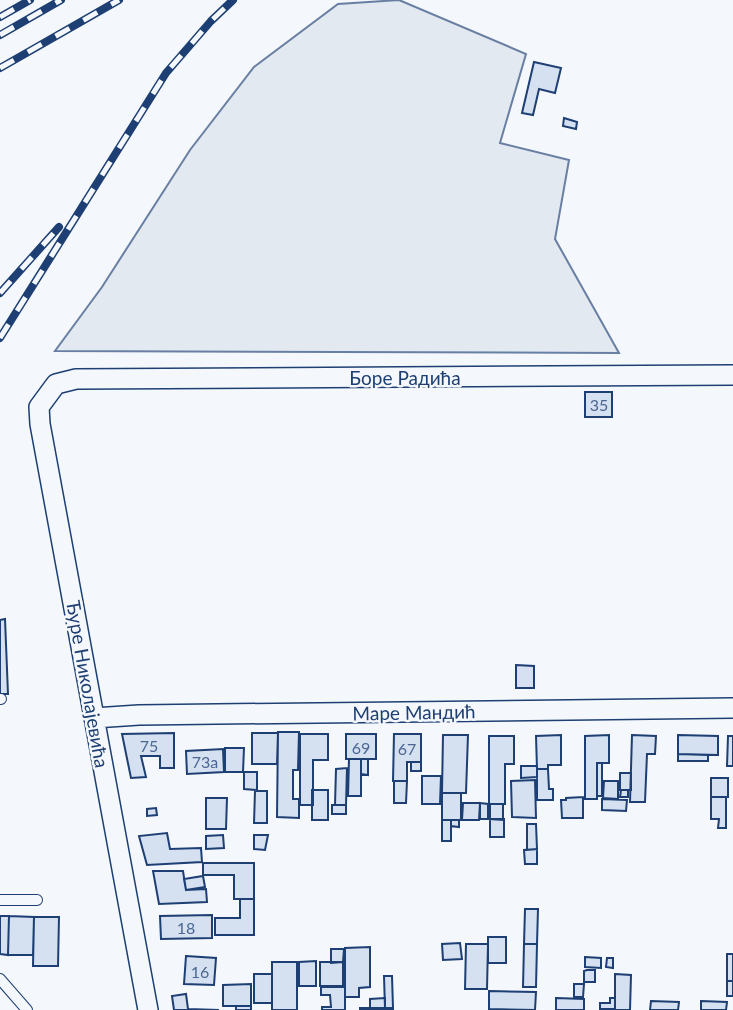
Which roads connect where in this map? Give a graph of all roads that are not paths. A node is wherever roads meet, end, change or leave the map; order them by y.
1 (733, 375) edge
2 (76, 379) joint
3 (733, 708) edge
4 (94, 718) junction
5 (37, 900) dead end
6 (0, 901) edge
7 (0, 979) edge
8 (27, 1010) edge
9 (148, 1010) edge

1 - 2 street, Боре Радића
2 - 4 street, Ђуре Николајевића
3 - 4 street, Маре Мандић
4 - 9 street, Ђуре Николајевића
5 - 6 lane
7 - 8 lane

